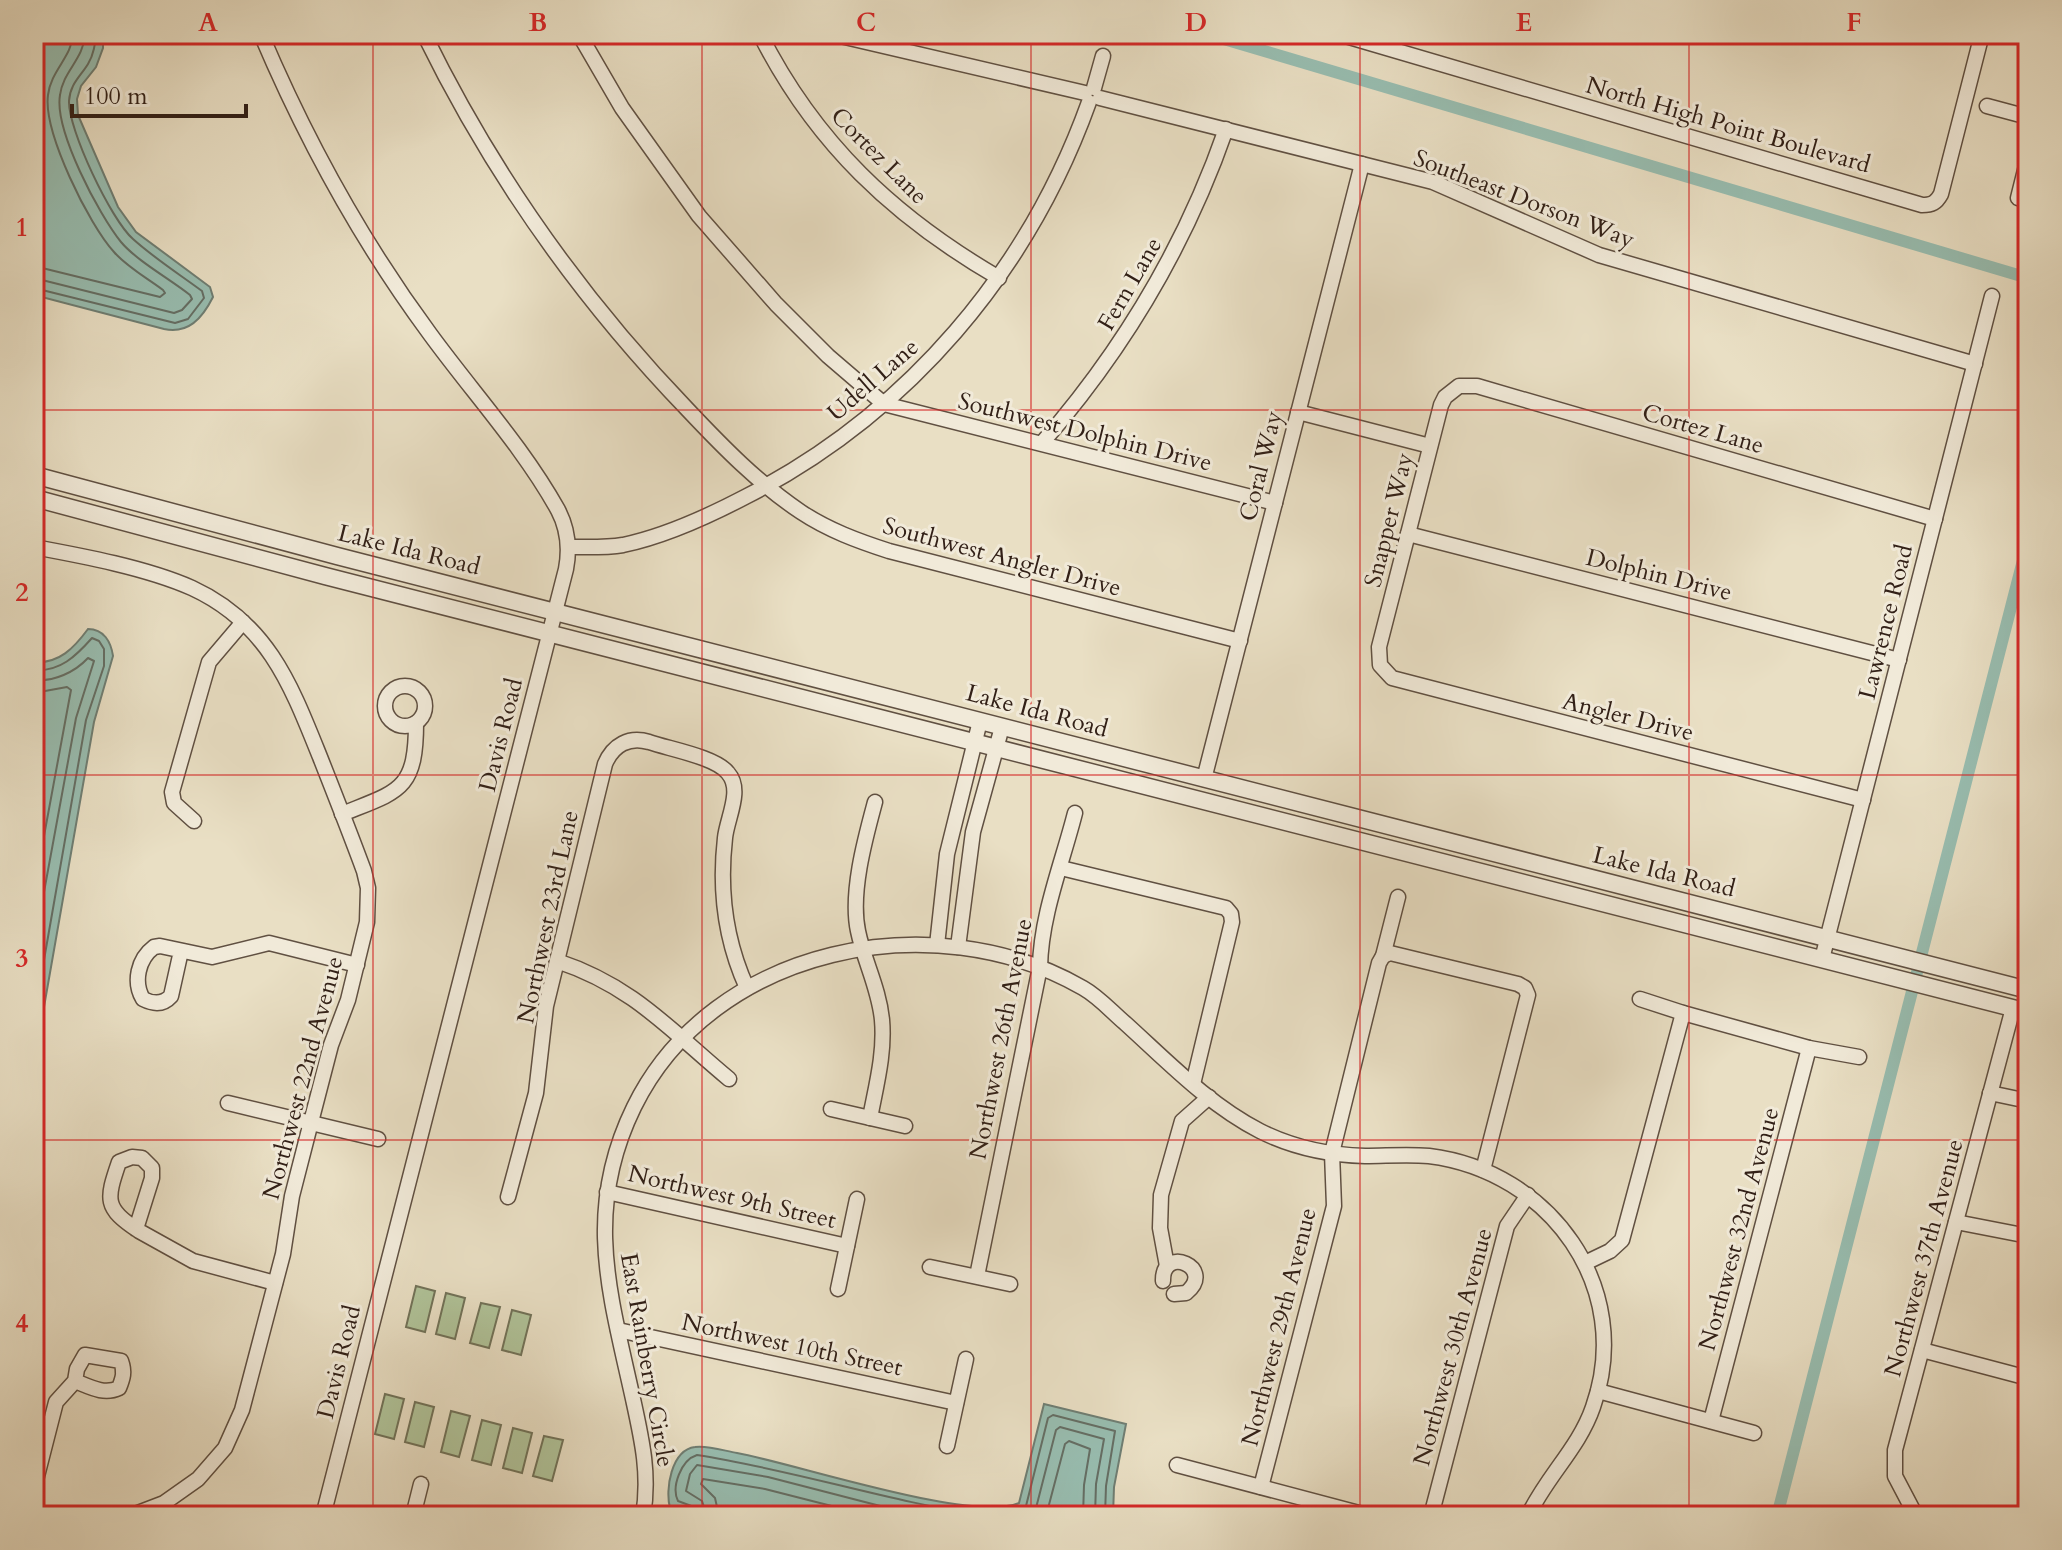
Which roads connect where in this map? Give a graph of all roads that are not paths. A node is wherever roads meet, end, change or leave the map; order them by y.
1 (261, 34) edge
2 (424, 34) edge
3 (579, 34) edge
4 (760, 34) edge
5 (832, 34) edge
6 (1339, 34) edge
7 (1982, 34) edge
8 (1103, 56) dead end
9 (1092, 95) junction
10 (1987, 106) dead end
11 (2028, 117) edge
12 (1226, 129) junction
13 (2028, 158) edge
14 (1362, 164) junction
15 (2018, 198) dead end
16 (999, 278) junction
17 (1992, 296) dead end
18 (1975, 364) junction
19 (1459, 386) joint
20 (884, 404) junction
21 (1298, 412) junction
22 (1042, 443) junction
23 (1430, 446) junction
24 (34, 475) edge
25 (767, 486) junction
26 (34, 498) edge
27 (1275, 503) junction
28 (1935, 519) junction
29 (233, 529) junction
30 (1408, 534) junction
31 (194, 541) junction
32 (34, 547) edge
33 (569, 547) junction
34 (555, 612) junction
35 (243, 622) junction
36 (550, 633) junction
37 (1240, 641) junction
38 (1899, 660) junction
39 (1385, 672) joint
40 (980, 721) junction
41 (416, 723) dead end
42 (1002, 727) junction
43 (975, 742) junction
44 (996, 747) junction
45 (1204, 779) junction
46 (1863, 800) junction
47 (875, 802) dead end
48 (1075, 813) dead end
49 (342, 814) junction
50 (194, 821) dead end
51 (1061, 868) junction
52 (1398, 897) dead end
53 (1828, 938) junction
54 (937, 945) junction
55 (958, 947) junction
56 (862, 949) junction
57 (181, 951) dead end
58 (1383, 956) junction
59 (1822, 959) junction
60 (557, 961) junction
61 (357, 965) junction
62 (1040, 967) junction
63 (747, 988) junction
64 (2028, 990) edge
65 (1640, 999) dead end
66 (2020, 1010) edge
67 (1683, 1013) junction
68 (681, 1040) junction
69 (1809, 1048) junction
70 (1859, 1057) dead end
71 (729, 1079) dead end
72 (1193, 1084) junction
73 (1990, 1093) junction
74 (1209, 1097) junction
75 (2028, 1101) edge
76 (228, 1103) dead end
77 (831, 1109) dead end
78 (870, 1118) junction
79 (311, 1122) junction
80 (905, 1126) dead end
81 (378, 1139) dead end
82 (1332, 1153) junction
83 (1483, 1170) junction
84 (607, 1192) junction
85 (1528, 1195) junction
86 (508, 1197) dead end
87 (857, 1199) dead end
88 (1956, 1222) junction
89 (136, 1229) junction
90 (2028, 1236) edge
91 (847, 1246) junction
92 (1585, 1263) junction
93 (1167, 1266) junction
94 (930, 1267) dead end
95 (977, 1276) junction
96 (1163, 1281) dead end
97 (275, 1283) junction
98 (1010, 1284) dead end
99 (838, 1289) dead end
100 (1174, 1294) dead end
101 (618, 1330) junction
102 (1922, 1350) junction
103 (966, 1359) dead end
104 (2028, 1378) edge
105 (75, 1381) dead end
106 (1598, 1391) junction
107 (956, 1403) junction
108 (1711, 1421) junction
109 (1754, 1433) dead end
110 (947, 1446) dead end
111 (1177, 1465) dead end
112 (421, 1484) dead end
113 (1261, 1487) junction
114 (34, 1488) edge
115 (34, 1504) edge
116 (1530, 1513) edge
117 (39, 1516) edge
118 (130, 1516) edge
119 (323, 1516) edge
120 (413, 1516) edge
121 (643, 1516) edge
122 (1370, 1516) edge
123 (1431, 1516) edge
124 (1552, 1516) edge
125 (1916, 1516) edge

1 - 33 street
2 - 25 street, Southwest Angler Drive
3 - 20 street
4 - 16 street, Cortez Lane
5 - 9 street, Southeast Dorson Way
6 - 7 street, North High Point Boulevard
8 - 9 street, Udell Lane
9 - 12 street, Southeast Dorson Way
9 - 16 street, Udell Lane
10 - 11 street
12 - 14 street, Southeast Dorson Way
12 - 22 street, Fern Lane
13 - 15 street
14 - 18 street, Southeast Dorson Way
14 - 21 street, Coral Way
16 - 20 street, Udell Lane
17 - 18 street, Lawrence Road
18 - 28 street, Lawrence Road
19 - 23 street, Snapper Way
19 - 28 street, Cortez Lane
20 - 22 street, Southwest Dolphin Drive
20 - 25 street, Udell Lane
21 - 23 street
21 - 27 street, Coral Way
22 - 27 street, Southwest Dolphin Drive
23 - 30 street, Snapper Way
24 - 29 street, Lake Ida Road
25 - 33 street, Udell Lane
25 - 37 street, Southwest Angler Drive
26 - 31 street, Lake Ida Road
27 - 37 street, Coral Way
28 - 38 street, Lawrence Road
29 - 31 street
29 - 34 street, Lake Ida Road
30 - 38 street, Dolphin Drive
30 - 39 street, Snapper Way
31 - 36 street, Lake Ida Road
32 - 35 street, Northwest 22nd Avenue
33 - 34 street, Davis Road
34 - 36 street, Davis Road
34 - 40 street, Lake Ida Road
35 - 49 street, Northwest 22nd Avenue
35 - 50 street
36 - 43 street, Lake Ida Road
36 - 119 street, Davis Road
37 - 45 street, Coral Way
38 - 46 street, Lawrence Road
39 - 46 street, Angler Drive
40 - 42 street, Lake Ida Road
40 - 43 street
41 - 49 street
42 - 44 street
42 - 45 street, Lake Ida Road
43 - 44 street, Lake Ida Road
43 - 54 street
44 - 55 street
44 - 59 street, Lake Ida Road
45 - 53 street, Lake Ida Road
46 - 53 street, Lawrence Road
47 - 56 street
48 - 51 street, Northwest 26th Avenue
49 - 61 street, Northwest 22nd Avenue
51 - 62 street, Northwest 26th Avenue
51 - 72 street
52 - 58 street, Northwest 29th Avenue
53 - 59 street, Lawrence Road
53 - 64 street, Lake Ida Road
54 - 55 street, East Rainberry Circle
54 - 56 street, East Rainberry Circle
55 - 62 street, East Rainberry Circle
56 - 63 street, East Rainberry Circle
56 - 78 street
57 - 61 street
58 - 82 street, Northwest 29th Avenue
58 - 83 street
59 - 66 street, Lake Ida Road
60 - 63 street, Northwest 23rd Lane
60 - 68 street
60 - 86 street, Northwest 23rd Lane
61 - 79 street, Northwest 22nd Avenue
62 - 72 street, East Rainberry Circle
62 - 95 street, Northwest 26th Avenue
63 - 68 street, East Rainberry Circle
65 - 67 street
66 - 73 street, Northwest 37th Avenue
67 - 69 street
67 - 92 street
68 - 71 street
68 - 84 street, East Rainberry Circle
69 - 70 street
69 - 108 street, Northwest 32nd Avenue
72 - 74 street, East Rainberry Circle
73 - 75 street
73 - 88 street, Northwest 37th Avenue
74 - 82 street, East Rainberry Circle
74 - 93 street
76 - 79 street
77 - 78 street
78 - 80 street
79 - 81 street
79 - 97 street, Northwest 22nd Avenue
82 - 83 street, East Rainberry Circle
82 - 113 street, Northwest 29th Avenue
83 - 85 street, East Rainberry Circle
84 - 91 street, Northwest 9th Street
84 - 101 street, East Rainberry Circle
85 - 92 street, East Rainberry Circle
85 - 123 street, Northwest 30th Avenue
87 - 91 street, Northwest 9th Street
88 - 90 street
88 - 102 street, Northwest 37th Avenue
89 - 89 street
89 - 97 street
91 - 99 street, Northwest 9th Street
92 - 106 street, East Rainberry Circle
93 - 96 street
93 - 100 street
94 - 95 street
95 - 98 street
97 - 118 street, Northwest 22nd Avenue
101 - 107 street, Northwest 10th Street
101 - 121 street, East Rainberry Circle
102 - 104 street
102 - 125 street, Northwest 37th Avenue
103 - 107 street
105 - 114 street
106 - 108 street
106 - 116 street, East Rainberry Circle
107 - 110 street
108 - 109 street
111 - 113 street
112 - 120 street
113 - 122 street
115 - 117 street
116 - 124 street

